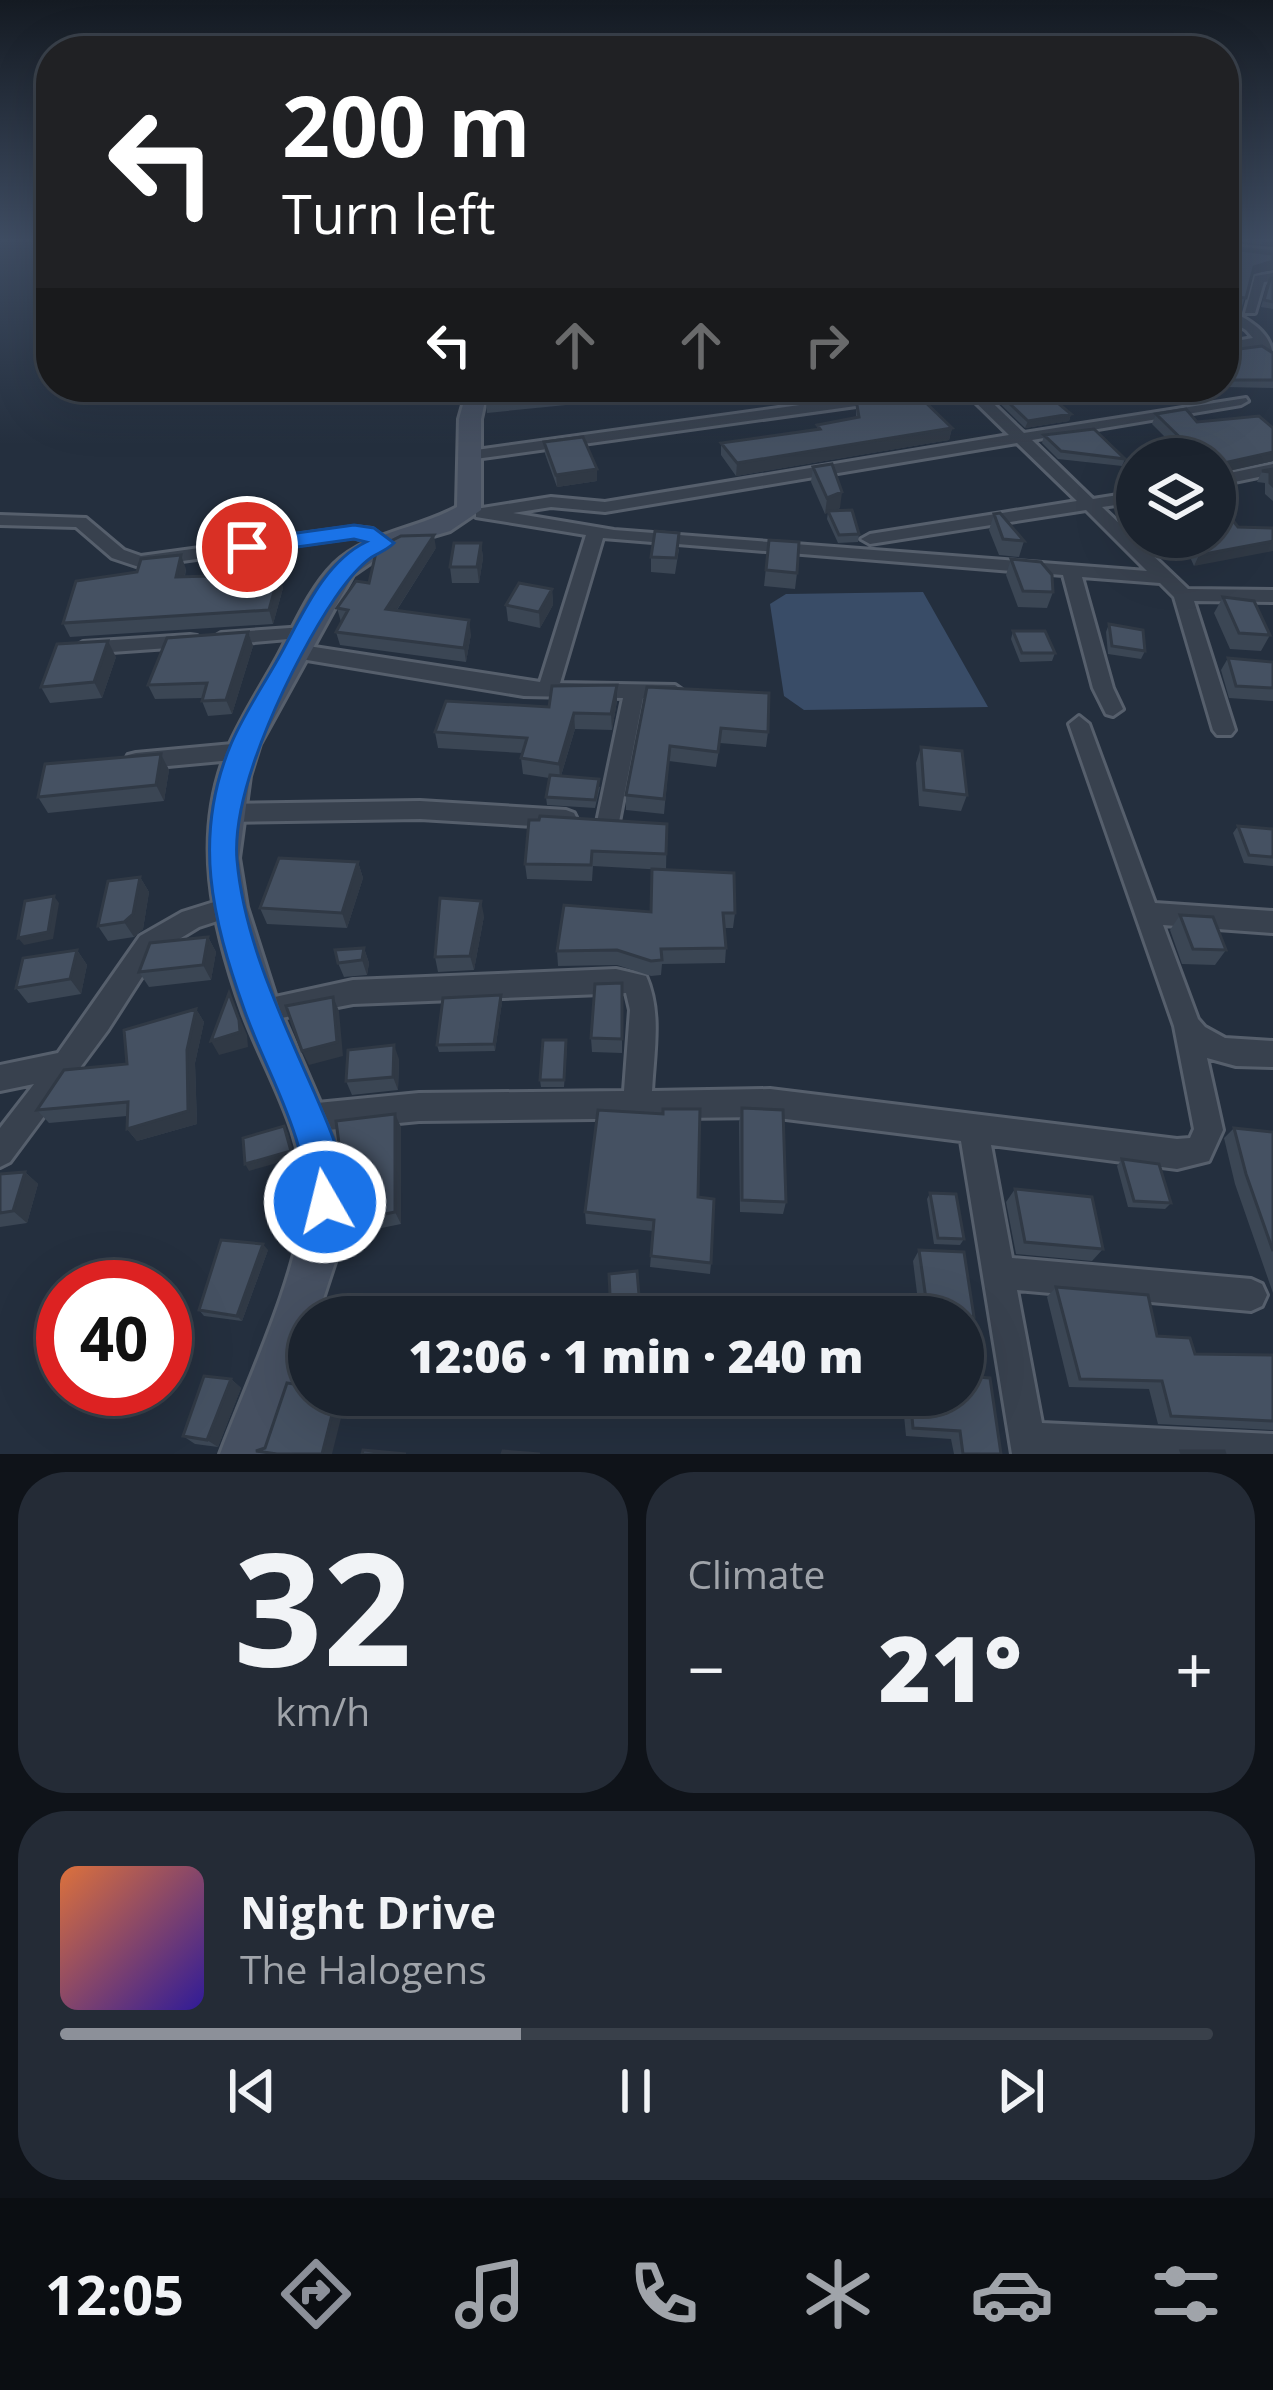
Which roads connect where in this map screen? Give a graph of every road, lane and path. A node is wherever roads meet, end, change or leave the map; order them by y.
1 (1239, 320) edge
2 (1262, 341) junction
3 (1239, 345) edge
4 (1273, 355) edge
5 (476, 402) edge
6 (855, 402) edge
7 (980, 402) edge
8 (1236, 402) edge
9 (1021, 441) junction
10 (468, 455) junction
11 (1273, 469) edge
12 (1236, 477) edge
13 (1116, 501) edge
14 (1088, 507) junction
15 (476, 511) junction
16 (0, 520) edge
17 (596, 532) junction
18 (870, 539) dead end
19 (383, 543) junction
20 (1071, 571) junction
21 (1169, 578) junction
22 (1183, 595) junction
23 (1273, 596) edge
24 (300, 642) junction
25 (68, 649) edge
26 (1205, 658) junction
27 (1228, 659) edge
28 (547, 691) junction
29 (634, 692) junction
30 (696, 692) edge
31 (1114, 709) dead end
32 (1079, 724) dead end
33 (1224, 730) dead end
34 (243, 751) junction
35 (101, 764) edge
36 (225, 813) junction
37 (230, 907) junction
38 (1147, 913) junction
39 (1273, 922) edge
40 (261, 1010) junction
41 (1187, 1026) junction
42 (1273, 1054) edge
43 (65, 1065) junction
44 (0, 1078) edge
45 (637, 1104) junction
46 (307, 1118) junction
47 (973, 1127) junction
48 (0, 1152) edge
49 (999, 1273) junction
50 (1251, 1295) dead end
51 (1029, 1447) edge
52 (1273, 1452) edge
53 (245, 1454) edge

1 - 2 street
2 - 3 street
2 - 4 street
5 - 10 street
6 - 10 street
7 - 9 street
8 - 9 street
9 - 14 street
9 - 15 street
10 - 15 street
11 - 12 street
13 - 14 street
14 - 18 street
14 - 21 street
15 - 17 street
15 - 19 street
16 - 19 street
17 - 20 street
17 - 28 street
19 - 24 street
20 - 21 street
20 - 31 street
21 - 22 street
22 - 23 street
22 - 26 street
24 - 25 street
24 - 28 street
24 - 34 street
26 - 27 street
26 - 33 street
28 - 29 street
29 - 30 street
29 - 36 street
32 - 38 street
34 - 35 street
34 - 36 street
36 - 37 street
37 - 40 street
37 - 43 street
38 - 39 street
38 - 41 street
40 - 45 street
40 - 46 street
41 - 42 street
41 - 47 street
43 - 44 street
43 - 48 street
45 - 46 street
45 - 47 street
46 - 53 street
47 - 49 street
49 - 50 street
49 - 51 street
51 - 52 street

